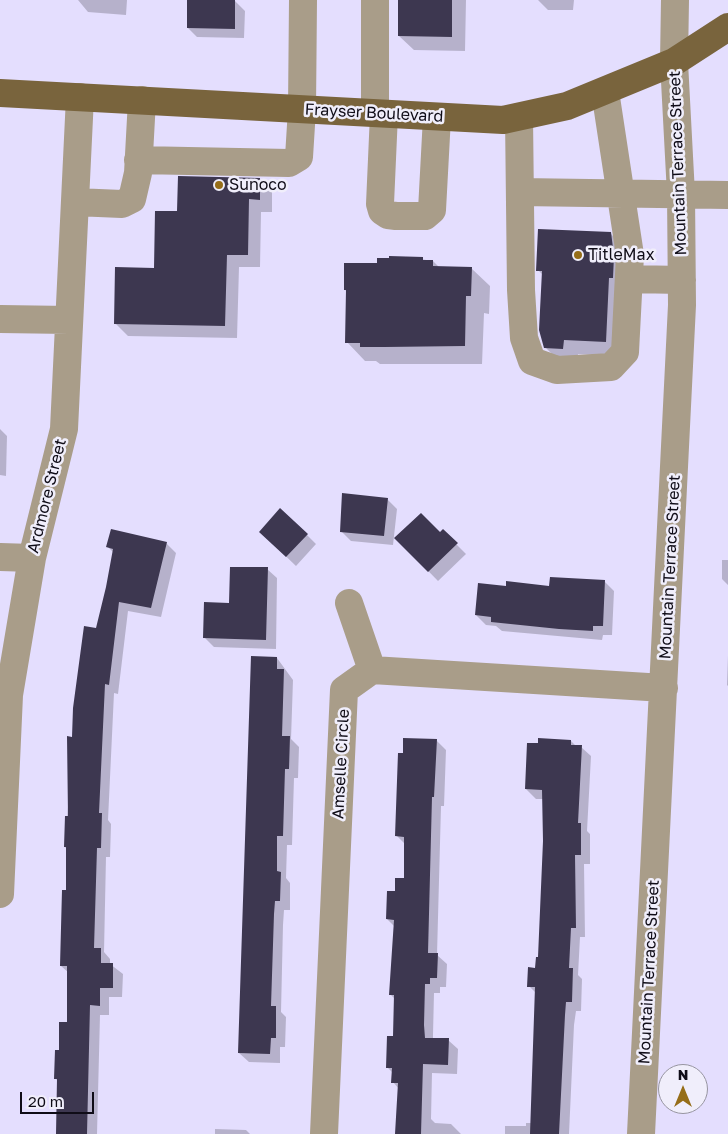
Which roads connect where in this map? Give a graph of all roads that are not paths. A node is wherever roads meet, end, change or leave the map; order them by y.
1 (303, 0) edge
2 (375, 0) edge
3 (675, 0) edge
4 (728, 27) edge
5 (674, 62) junction
6 (605, 91) junction
7 (0, 93) edge
8 (80, 97) junction
9 (142, 100) junction
10 (302, 109) junction
11 (379, 114) junction
12 (437, 117) junction
13 (519, 117) junction
14 (138, 160) junction
15 (520, 192) junction
16 (621, 194) junction
17 (681, 194) junction
18 (728, 195) edge
19 (75, 202) junction
20 (629, 279) junction
21 (682, 280) junction
22 (0, 319) edge
23 (69, 320) junction
24 (0, 557) edge
25 (32, 558) junction
26 (349, 604) dead end
27 (372, 670) junction
28 (664, 688) junction
29 (0, 894) edge
30 (324, 1134) edge
31 (641, 1134) edge

1 - 10 street
2 - 11 street
3 - 5 street, Mountain Terrace Street
4 - 5 main road, Frayser Boulevard
5 - 6 main road, Frayser Boulevard
5 - 17 street, Mountain Terrace Street
6 - 13 main road, Frayser Boulevard
6 - 16 street
7 - 8 main road, Frayser Boulevard
8 - 9 main road, Frayser Boulevard
8 - 19 street, Ardmore Street
9 - 10 main road, Frayser Boulevard
9 - 14 street
10 - 11 main road, Frayser Boulevard
10 - 14 street
11 - 12 main road, Frayser Boulevard
11 - 12 street
12 - 13 main road, Frayser Boulevard
13 - 15 street
14 - 19 street
15 - 16 street
15 - 20 street
16 - 17 street
16 - 20 street
17 - 18 street
17 - 21 street, Mountain Terrace Street
19 - 23 street, Ardmore Street
20 - 21 street
21 - 28 street, Mountain Terrace Street
22 - 23 street
23 - 25 street, Ardmore Street
24 - 25 street
25 - 29 street, Ardmore Street
26 - 27 street
27 - 28 street
27 - 30 street, Amselle Circle
28 - 31 street, Mountain Terrace Street

